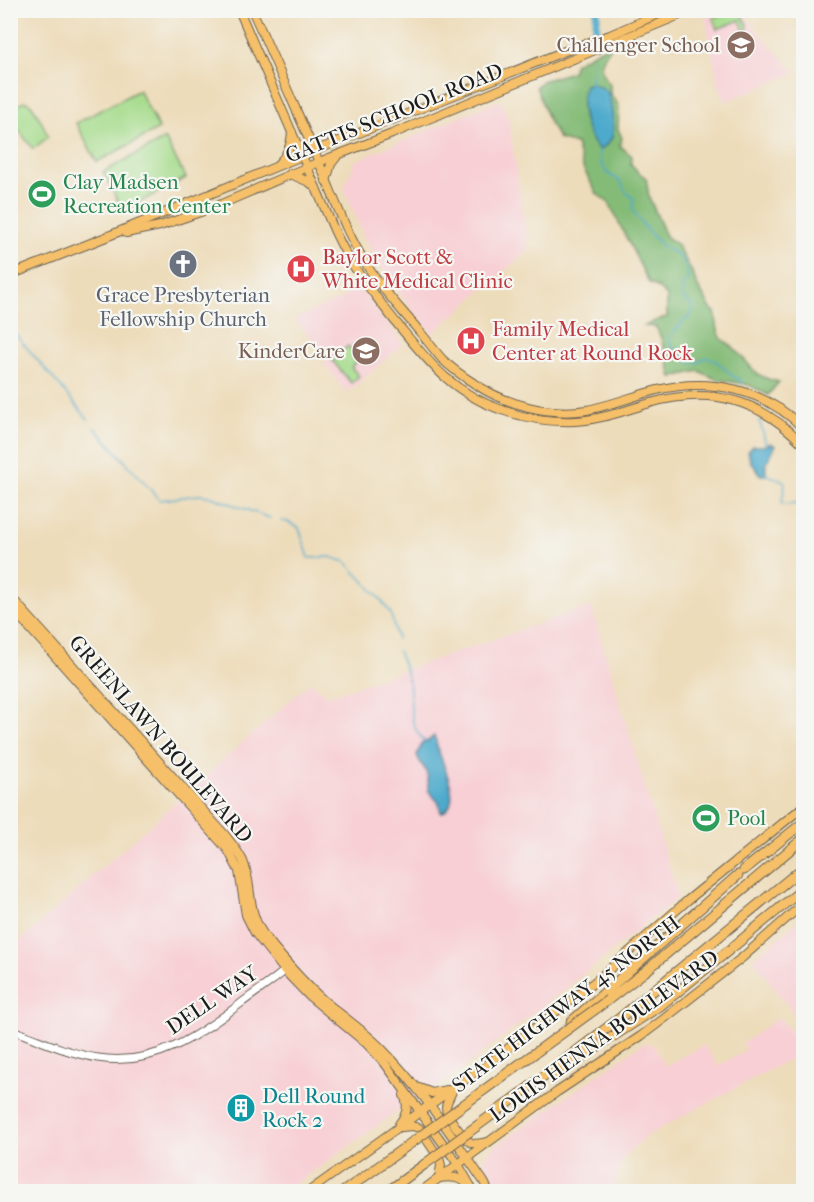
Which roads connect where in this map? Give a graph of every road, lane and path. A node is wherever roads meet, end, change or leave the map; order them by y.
1 (239, 10) edge
2 (252, 10) edge
3 (667, 10) edge
4 (692, 10) edge
5 (566, 50) junction
6 (525, 79) junction
7 (292, 132) junction
8 (307, 135) junction
9 (332, 144) junction
10 (314, 151) junction
11 (338, 155) junction
12 (302, 156) junction
13 (319, 162) junction
14 (275, 167) junction
15 (307, 167) junction
16 (290, 174) junction
17 (326, 181) junction
18 (316, 189) junction
19 (106, 237) junction
20 (10, 275) edge
21 (804, 429) edge
22 (804, 445) edge
23 (10, 596) edge
24 (10, 606) edge
25 (804, 806) edge
26 (804, 822) edge
27 (804, 838) edge
28 (804, 867) edge
29 (804, 888) edge
30 (804, 903) edge
31 (288, 968) junction
32 (606, 997) junction
33 (10, 1029) edge
34 (367, 1044) junction
35 (382, 1049) junction
36 (399, 1083) junction
37 (415, 1086) junction
38 (453, 1089) junction
39 (507, 1104) junction
40 (430, 1105) junction
41 (421, 1112) junction
42 (396, 1129) junction
43 (490, 1141) junction
44 (467, 1158) junction
45 (458, 1164) junction
46 (439, 1178) junction
47 (484, 1182) junction
48 (474, 1190) edge
49 (308, 1191) edge
50 (344, 1191) edge
51 (387, 1191) edge
52 (420, 1191) edge
53 (489, 1191) edge

1 - 7 main road
2 - 8 main road
3 - 5 main road, GATTIS SCHOOL ROAD
4 - 6 main road, GATTIS SCHOOL ROAD
5 - 6 main road
5 - 9 main road, GATTIS SCHOOL ROAD
6 - 11 main road, GATTIS SCHOOL ROAD
7 - 12 main road
7 - 14 main road
8 - 9 main road
8 - 10 main road
9 - 10 main road, GATTIS SCHOOL ROAD
10 - 12 main road, GATTIS SCHOOL ROAD
10 - 13 main road
11 - 13 main road, GATTIS SCHOOL ROAD
11 - 17 main road
12 - 14 main road, GATTIS SCHOOL ROAD
12 - 15 main road
13 - 15 main road, GATTIS SCHOOL ROAD
13 - 17 main road
14 - 19 main road, GATTIS SCHOOL ROAD
15 - 16 main road, GATTIS SCHOOL ROAD
15 - 18 main road
16 - 18 main road
16 - 19 main road, GATTIS SCHOOL ROAD
17 - 21 main road
18 - 22 main road
19 - 20 main road, GATTIS SCHOOL ROAD
23 - 31 main road, GREENLAWN BOULEVARD
24 - 31 main road, GREENLAWN BOULEVARD
25 - 38 main road
26 - 32 highway
27 - 32 highway, STATE HIGHWAY 45 NORTH
28 - 39 highway, STATE HIGHWAY 45 NORTH
29 - 39 highway
30 - 43 main road, LOUIS HENNA BOULEVARD
31 - 33 street, DELL WAY
31 - 34 main road, GREENLAWN BOULEVARD
31 - 35 main road, GREENLAWN BOULEVARD
32 - 50 highway, STATE HIGHWAY 45 NORTH, bridge
34 - 35 main road
34 - 36 main road, GREENLAWN BOULEVARD
35 - 37 main road, GREENLAWN BOULEVARD
36 - 41 main road, GREENLAWN BOULEVARD
36 - 42 main road
37 - 38 main road
37 - 40 main road, GREENLAWN BOULEVARD
38 - 40 main road
38 - 43 main road
39 - 51 highway, STATE HIGHWAY 45 NORTH, bridge
40 - 41 main road
40 - 44 main road, GREENLAWN BOULEVARD
41 - 42 main road
41 - 45 main road, GREENLAWN BOULEVARD
42 - 46 main road
42 - 49 main road
43 - 44 main road, LOUIS HENNA BOULEVARD
43 - 47 main road
44 - 45 main road, LOUIS HENNA BOULEVARD
44 - 47 main road, GREENLAWN BOULEVARD
45 - 46 main road, LOUIS HENNA BOULEVARD
45 - 48 main road, GREENLAWN BOULEVARD
46 - 48 main road
46 - 52 main road, LOUIS HENNA BOULEVARD
47 - 53 main road, GREENLAWN BOULEVARD

